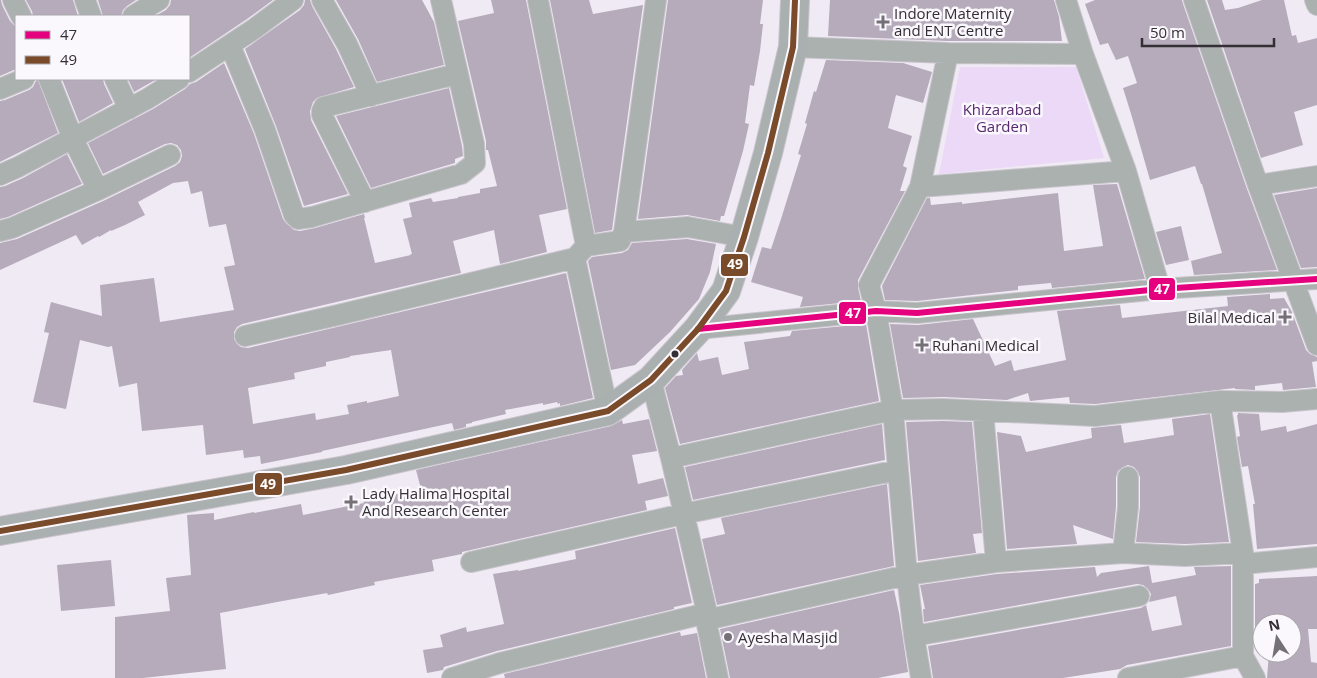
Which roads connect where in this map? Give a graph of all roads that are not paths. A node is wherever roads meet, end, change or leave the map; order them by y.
1 (13, 0) edge
2 (85, 0) edge
3 (159, 0) edge
4 (293, 0) edge
5 (322, 0) edge
6 (441, 0) edge
7 (538, 0) edge
8 (656, 0) edge
9 (795, 0) edge
10 (1066, 0) edge
11 (1194, 0) edge
12 (1315, 0) edge
13 (1317, 5) edge
14 (20, 15) edge
15 (91, 15) edge
16 (135, 15) edge
17 (230, 45) junction
18 (793, 47) junction
19 (948, 53) junction
20 (1083, 54) junction
21 (190, 71) edge
22 (457, 74) junction
23 (22, 80) edge
24 (49, 80) edge
25 (115, 80) edge
26 (178, 80) edge
27 (0, 89) edge
28 (371, 96) junction
29 (129, 110) junction
30 (73, 139) junction
31 (170, 155) dead end
32 (1126, 170) junction
33 (0, 175) edge
34 (1317, 176) edge
35 (1258, 185) junction
36 (920, 187) junction
37 (98, 190) junction
38 (365, 202) junction
39 (0, 231) edge
40 (624, 232) junction
41 (744, 237) junction
42 (580, 252) junction
43 (1317, 279) edge
44 (1294, 281) junction
45 (1160, 289) junction
46 (876, 311) junction
47 (698, 329) junction
48 (245, 336) dead end
49 (1317, 345) edge
50 (651, 380) junction
51 (1317, 399) edge
52 (1220, 401) junction
53 (893, 410) junction
54 (608, 411) junction
55 (983, 411) junction
56 (671, 458) junction
57 (898, 470) junction
58 (1128, 477) dead end
59 (684, 514) junction
60 (0, 531) edge
61 (1123, 553) junction
62 (1317, 557) edge
63 (1243, 559) junction
64 (471, 562) dead end
65 (996, 562) junction
66 (907, 575) junction
67 (1140, 596) dead end
68 (707, 617) junction
69 (914, 636) junction
70 (1243, 656) junction
71 (1203, 670) edge
72 (452, 678) edge
73 (718, 678) edge
74 (921, 678) edge
75 (1128, 678) edge
76 (1256, 678) edge

1 - 14 street
2 - 15 street
3 - 16 street
4 - 17 street
5 - 28 street
6 - 22 street
7 - 42 street
8 - 40 street
9 - 18 main road
10 - 20 street
11 - 35 street
12 - 13 street
17 - 21 street
17 - 38 street
18 - 19 street
18 - 41 main road
19 - 20 street
19 - 36 street
20 - 32 street
22 - 28 street
22 - 38 street
23 - 27 street
24 - 30 street
25 - 29 street
26 - 29 street
28 - 38 street
29 - 30 street
30 - 33 street
30 - 37 street
31 - 37 street
32 - 36 street
32 - 45 street
34 - 35 street
35 - 44 street
36 - 46 street
37 - 39 street
40 - 41 street
40 - 42 street
41 - 47 main road
42 - 48 street
42 - 54 street
43 - 44 street
44 - 45 street
44 - 49 street
45 - 46 street
46 - 47 street
46 - 53 street
47 - 50 main road
50 - 54 main road
50 - 56 street
51 - 52 street
52 - 55 street
52 - 63 street
53 - 55 street
53 - 56 street
53 - 57 street
54 - 60 main road
55 - 65 street
56 - 59 street
57 - 59 street
57 - 66 street
58 - 61 street
59 - 64 street
59 - 68 street
61 - 63 street
61 - 65 street
62 - 63 street
63 - 70 street
65 - 66 street
66 - 68 street
66 - 69 street
67 - 69 street
68 - 72 street
68 - 73 street
69 - 74 street
70 - 71 street
70 - 76 street
71 - 75 street

